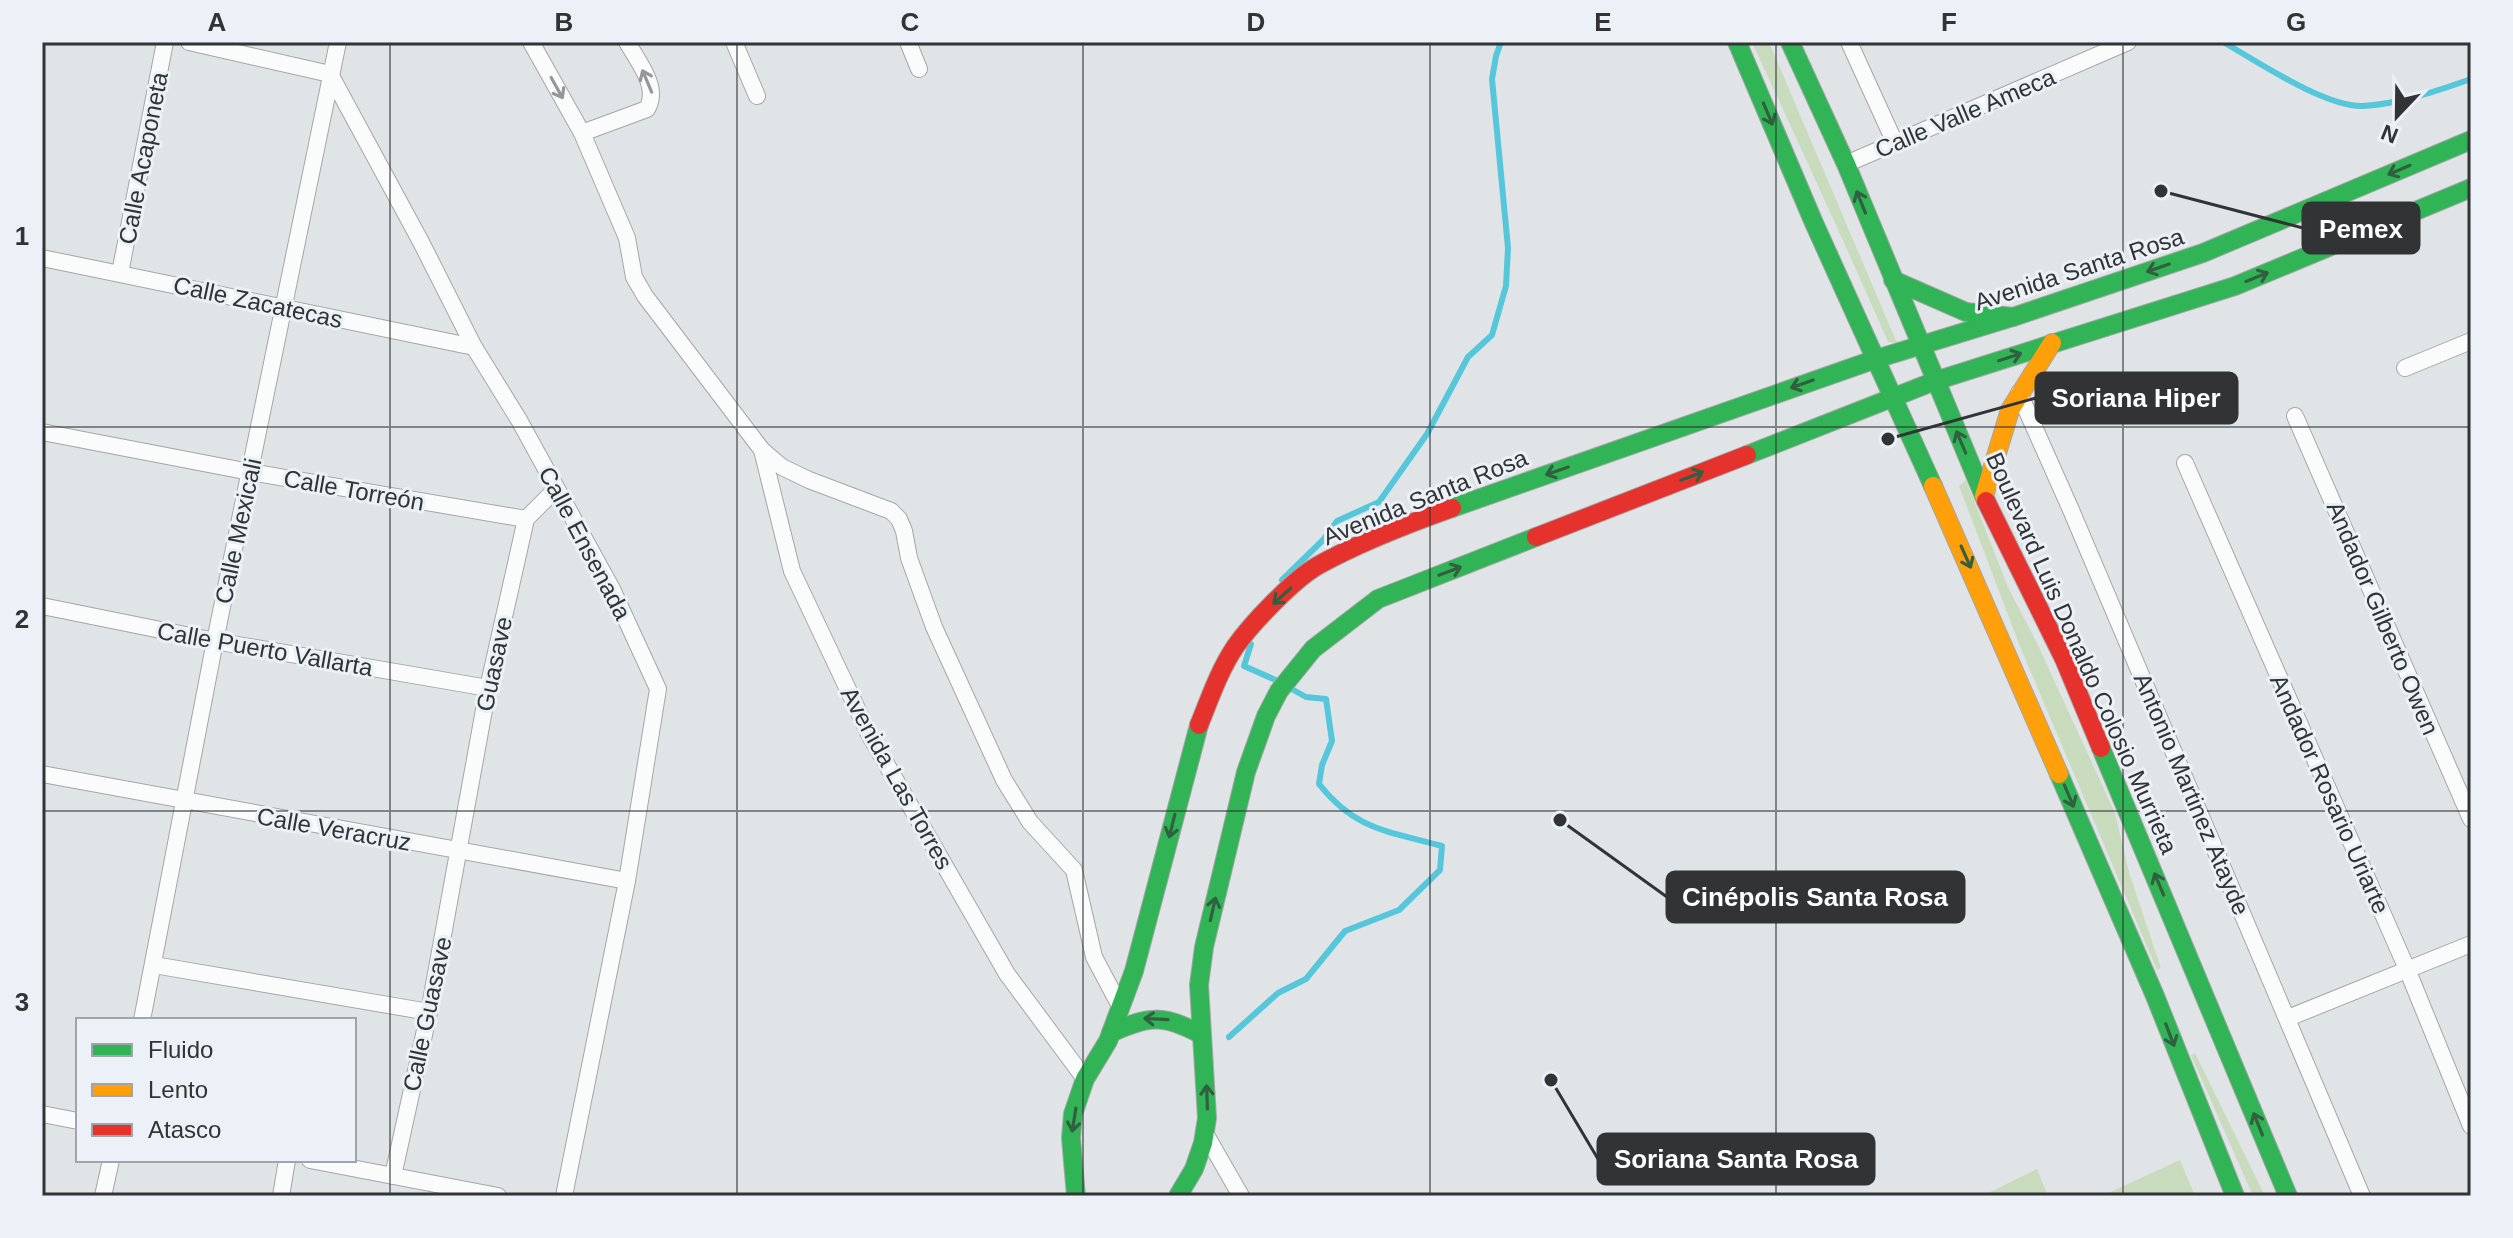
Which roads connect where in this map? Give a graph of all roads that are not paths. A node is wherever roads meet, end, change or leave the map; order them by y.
1 (165, 42) edge
2 (189, 42) edge
3 (338, 42) edge
4 (531, 42) edge
5 (627, 42) edge
6 (734, 42) edge
7 (908, 42) edge
8 (1737, 42) edge
9 (1790, 42) edge
10 (1849, 42) edge
11 (2128, 42) edge
12 (919, 69) dead end
13 (330, 74) junction
14 (757, 96) dead end
15 (582, 133) junction
16 (2471, 140) edge
17 (1895, 143) junction
18 (1846, 164) junction
19 (2471, 188) edge
20 (42, 258) edge
21 (120, 273) junction
22 (1893, 280) junction
23 (284, 308) junction
24 (2013, 317) junction
25 (2471, 341) edge
26 (2052, 343) junction
27 (1922, 345) junction
28 (474, 347) junction
29 (1876, 359) junction
30 (2405, 368) dead end
31 (1935, 381) junction
32 (2019, 393) junction
33 (1895, 397) junction
34 (2295, 416) dead end
35 (42, 432) edge
36 (762, 450) junction
37 (2185, 463) dead end
38 (250, 472) junction
39 (556, 489) junction
40 (1984, 496) junction
41 (526, 519) junction
42 (42, 606) edge
43 (215, 641) junction
44 (488, 688) junction
45 (42, 774) edge
46 (186, 802) junction
47 (2471, 819) edge
48 (459, 851) junction
49 (627, 881) junction
50 (2471, 944) edge
51 (154, 965) junction
52 (2407, 969) junction
53 (1121, 1008) junction
54 (429, 1012) junction
55 (142, 1018) edge
56 (2288, 1018) junction
57 (1111, 1033) junction
58 (1200, 1034) junction
59 (1085, 1079) junction
60 (42, 1114) edge
61 (76, 1121) edge
62 (2471, 1126) edge
63 (1206, 1135) junction
64 (111, 1162) edge
65 (287, 1162) edge
66 (320, 1162) edge
67 (393, 1176) junction
68 (1080, 1191) edge
69 (103, 1196) edge
70 (281, 1196) edge
71 (498, 1196) edge
72 (564, 1196) edge
73 (1178, 1196) edge
74 (1241, 1196) edge
75 (2235, 1196) edge
76 (2288, 1196) edge
77 (2362, 1196) edge

1 - 21 street, Calle Acaponeta
2 - 13 street
3 - 13 street, Calle Mexicali
4 -> 15 street, Avenida Las Torres
15 -> 5 street
6 - 14 street
7 - 12 street
8 -> 29 main road
9 - 18 main road, Boulevard Luis Donaldo Colosio Murrieta
10 - 17 street
11 - 17 street, Calle Valle Ameca
13 - 23 street, Calle Mexicali
13 - 28 street, Calle Ensenada
15 - 36 street, Avenida Las Torres
16 -> 24 main road, Avenida Santa Rosa
17 - 18 street, Calle Valle Ameca
22 -> 18 main road, Boulevard Luis Donaldo Colosio Murrieta
26 -> 19 main road
20 - 21 street, Calle Zacatecas
21 - 23 street, Calle Zacatecas
22 - 24 main road
22 - 27 main road, Boulevard Luis Donaldo Colosio Murrieta
23 - 28 street, Calle Zacatecas
23 - 38 street, Calle Mexicali
24 - 27 main road, Avenida Santa Rosa
25 - 30 street
31 -> 26 main road
26 - 32 main road
27 - 29 main road, Avenida Santa Rosa
27 - 31 main road, Boulevard Luis Donaldo Colosio Murrieta
28 - 39 street, Calle Ensenada
29 - 33 main road
29 -> 53 main road, Avenida Santa Rosa
31 - 33 main road
40 -> 31 main road, Boulevard Luis Donaldo Colosio Murrieta
32 - 40 main road
32 - 56 street, Antonio Martinez Atayde
58 -> 33 main road
33 -> 75 main road
34 - 47 street, Andador Gilberto Owen
35 - 38 street, Calle Torreón
36 - 53 street, Avenida Las Torres
36 - 59 street, Avenida Las Torres
37 - 52 street, Andador Rosario Uriarte
38 - 41 street, Calle Torreón
38 - 43 street, Calle Mexicali
39 - 41 street
39 - 49 street, Calle Ensenada
76 -> 40 main road, Boulevard Luis Donaldo Colosio Murrieta
41 - 44 street, Guasave
42 - 43 street, Calle Puerto Vallarta
43 - 44 street, Calle Puerto Vallarta
43 - 46 street, Calle Mexicali
44 - 48 street, Guasave
45 - 46 street, Calle Veracruz
46 - 48 street, Calle Veracruz
46 - 51 street, Calle Mexicali
48 - 49 street, Calle Veracruz
48 - 54 street, Calle Guasave
49 - 72 street, Calle Ensenada
50 - 52 street
51 - 54 street
51 - 55 street, Calle Mexicali
52 - 56 street
52 - 62 street, Andador Rosario Uriarte
53 - 57 main road, Avenida Santa Rosa
54 - 67 street, Calle Guasave
56 - 77 street, Antonio Martinez Atayde
58 -> 57 main road
57 - 59 main road, Avenida Santa Rosa
63 -> 58 main road
59 -> 68 main road, Avenida Santa Rosa
60 - 61 street
63 - 73 main road
63 - 74 street
64 - 69 street
65 - 70 street
66 - 67 street
67 - 71 street

